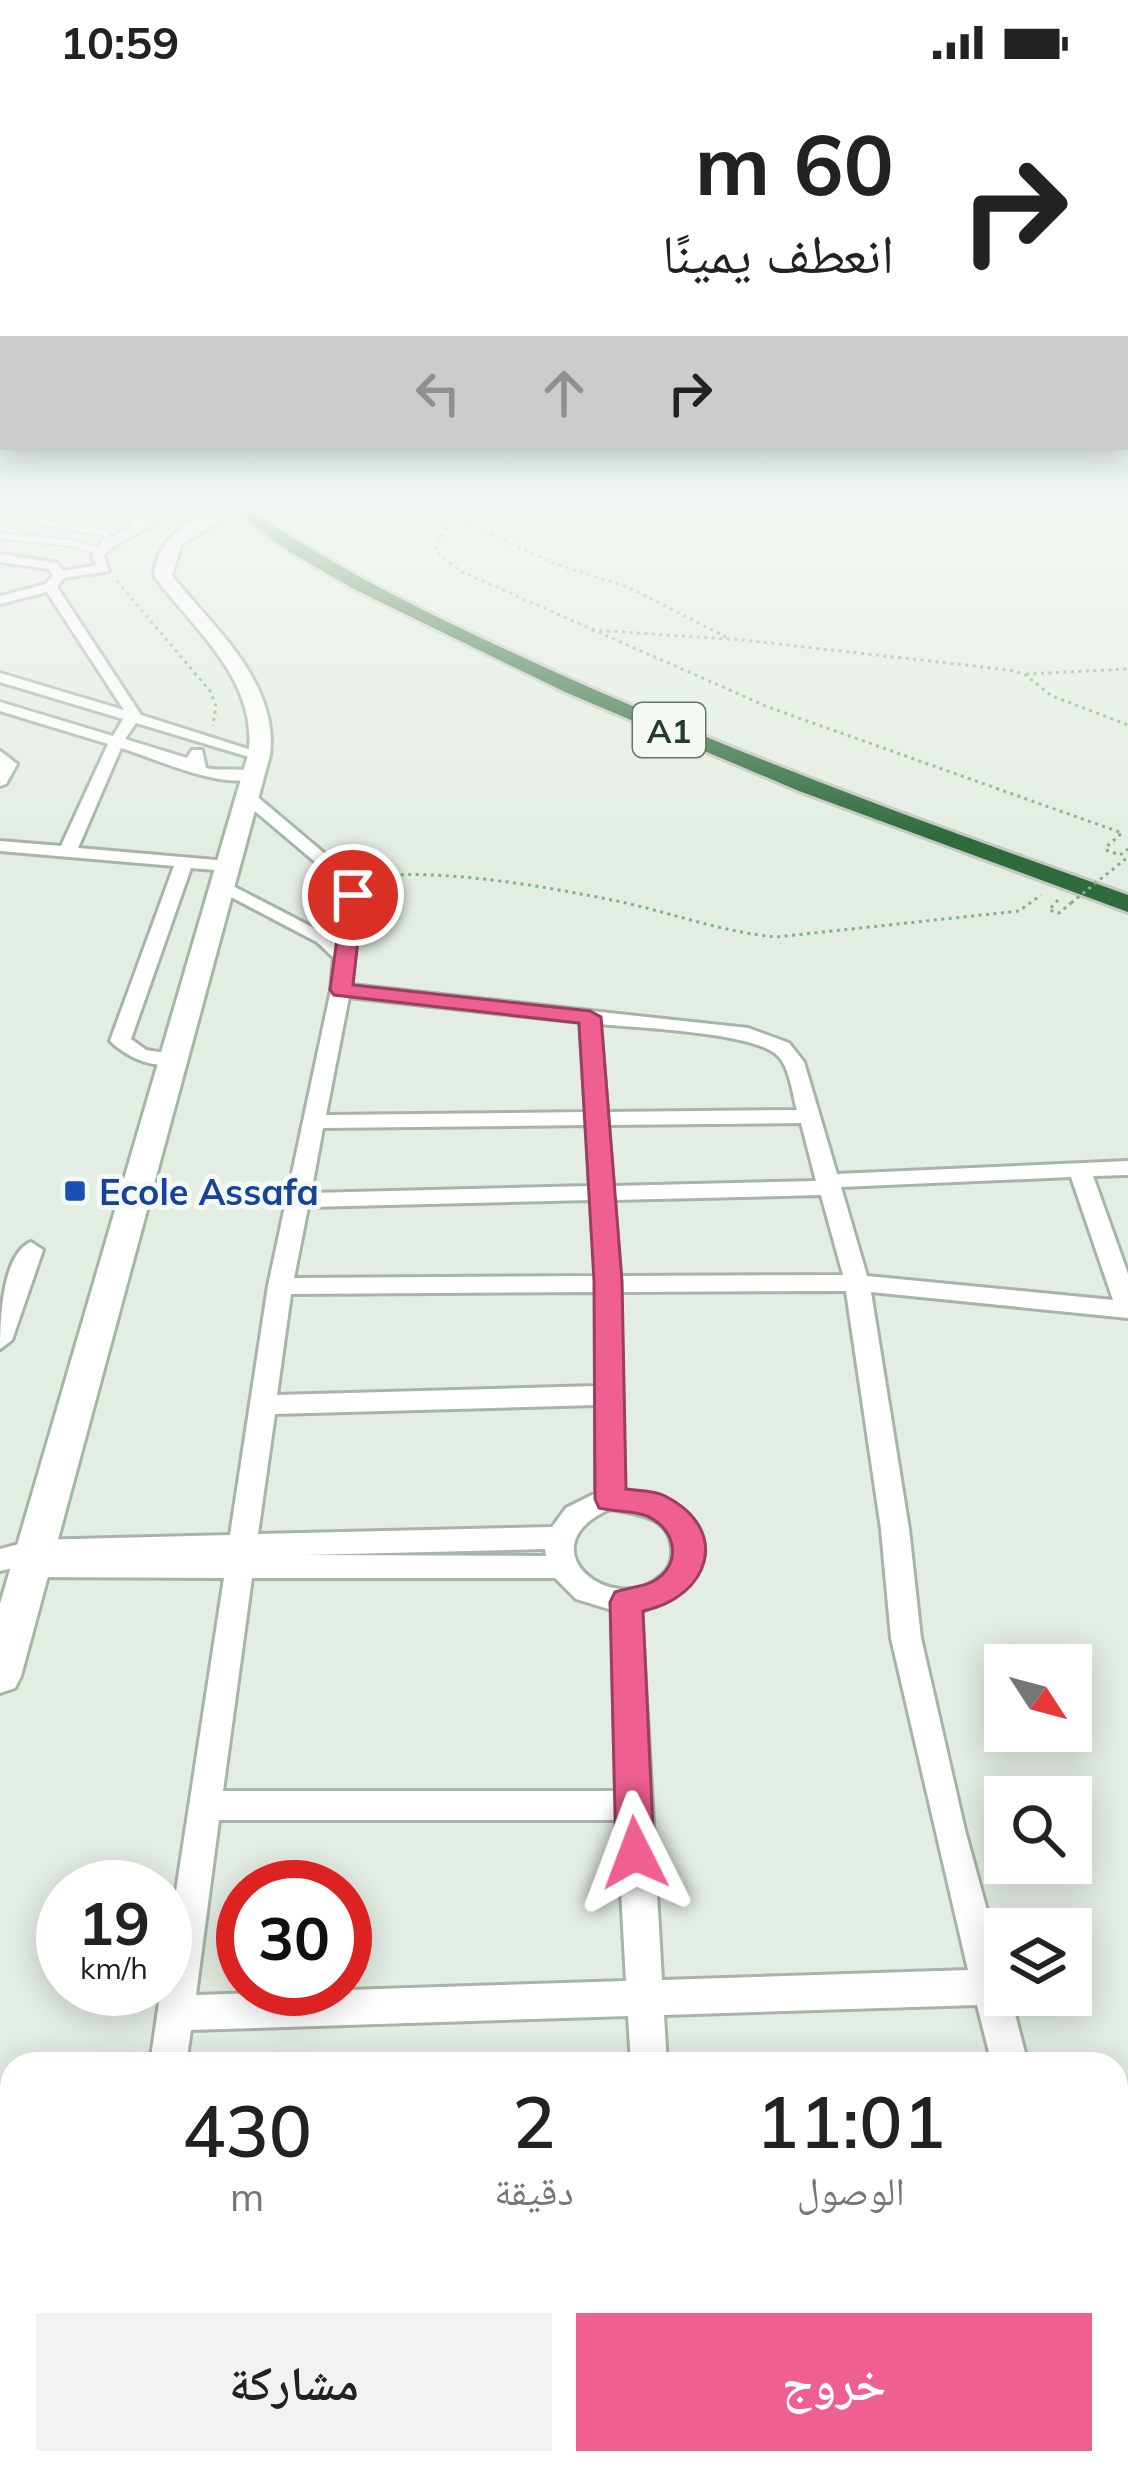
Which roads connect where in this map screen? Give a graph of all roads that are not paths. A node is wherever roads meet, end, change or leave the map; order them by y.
1 (76, 617) edge
2 (195, 617) edge
3 (426, 617) edge
4 (478, 617) edge
5 (0, 677) edge
6 (18, 682) junction
7 (0, 694) edge
8 (0, 706) edge
9 (129, 718) junction
10 (205, 741) junction
11 (116, 742) junction
12 (0, 756) edge
13 (196, 766) junction
14 (254, 776) junction
15 (0, 781) edge
16 (0, 846) edge
17 (68, 853) junction
18 (184, 862) junction
19 (224, 877) junction
20 (1128, 881) edge
21 (1128, 904) edge
22 (344, 957) junction
23 (341, 990) junction
24 (590, 1017) junction
25 (171, 1059) junction
26 (809, 1116) junction
27 (597, 1117) junction
28 (314, 1122) junction
29 (1128, 1168) edge
30 (1080, 1172) junction
31 (828, 1185) junction
32 (602, 1196) junction
33 (298, 1199) junction
34 (31, 1250) dead end
35 (608, 1281) junction
36 (856, 1283) junction
37 (280, 1286) junction
38 (1128, 1309) edge
39 (0, 1340) edge
40 (609, 1395) junction
41 (262, 1405) junction
42 (610, 1499) junction
43 (561, 1553) junction
44 (239, 1557) junction
45 (18, 1559) edge
46 (626, 1602) junction
47 (0, 1676) edge
48 (633, 1805) junction
49 (203, 1806) junction
50 (192, 1887) edge
51 (984, 1958) edge
52 (984, 1987) edge
53 (643, 1996) junction
54 (192, 2012) edge
55 (175, 2016) edge
56 (999, 2016) edge
57 (170, 2052) edge
58 (648, 2052) edge
59 (1007, 2052) edge

1 - 9 street
2 - 14 street
3 - 21 highway, A1
4 - 20 highway, A1
5 - 6 street
6 - 7 street
6 - 9 street
8 - 11 street
9 - 10 street
9 - 11 street
10 - 13 street
10 - 14 street
11 - 13 street
11 - 17 street
12 - 15 street
13 - 14 street
14 - 19 street
14 - 22 street
16 - 17 street
17 - 18 street
18 - 19 street
18 - 25 street
19 - 22 street
19 - 25 street
22 - 23 street
23 - 24 street
23 - 28 street
24 - 26 street
24 - 27 street
25 - 45 street
26 - 27 street
26 - 31 street
27 - 28 street
27 - 32 street
28 - 33 street
29 - 30 street
30 - 31 street
30 - 38 street
31 - 32 street
31 - 36 street
32 - 33 street
32 - 35 street
33 - 37 street
34 - 39 street
35 - 36 street
35 - 37 street
35 - 40 street
36 - 38 street
36 - 51 street
37 - 41 street
40 - 41 street
40 - 42 street
41 - 44 street
42 - 43 street
42 - 46 street
43 - 44 street
43 - 46 street
44 - 45 street
44 - 49 street
45 - 47 street
46 - 48 street
48 - 49 street
48 - 53 street
49 - 50 street
52 - 53 street
53 - 54 street
53 - 58 street
55 - 57 street
56 - 59 street

